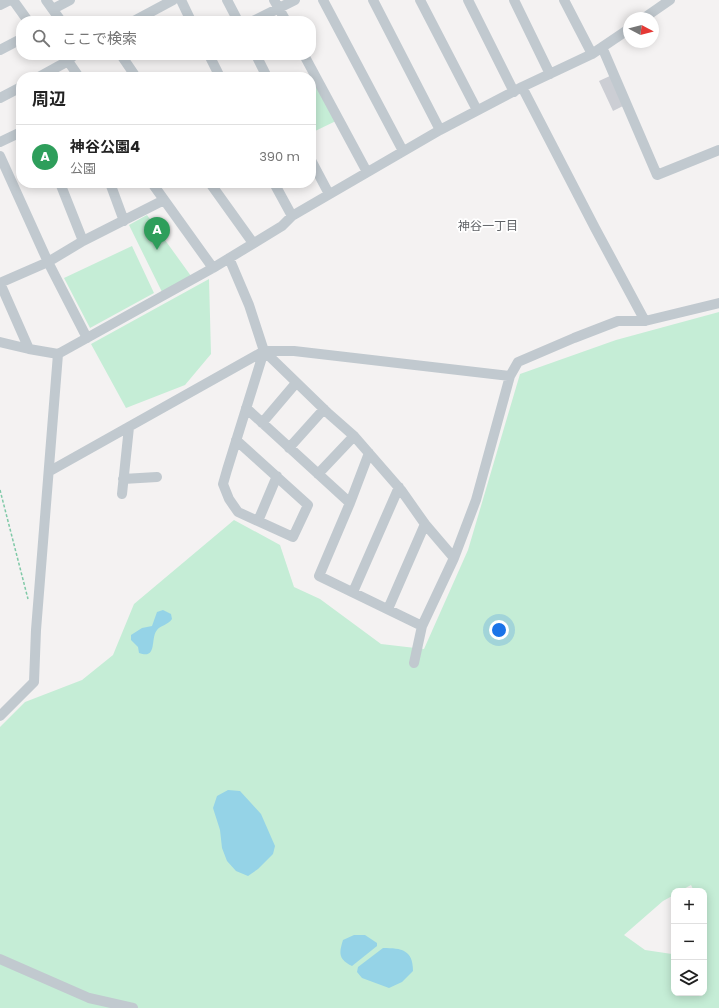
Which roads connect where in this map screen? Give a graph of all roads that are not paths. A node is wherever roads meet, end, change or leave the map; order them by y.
1 (11, 0) edge
2 (46, 0) edge
3 (70, 0) edge
4 (173, 0) edge
5 (181, 0) edge
6 (227, 0) edge
7 (295, 0) edge
8 (323, 0) edge
9 (373, 0) edge
10 (420, 0) edge
11 (468, 0) edge
12 (514, 0) edge
13 (564, 0) edge
14 (670, 0) edge
15 (277, 4) edge
16 (0, 5) edge
17 (53, 9) junction
18 (653, 12) edge
19 (24, 16) edge
20 (58, 16) edge
21 (143, 16) edge
22 (189, 16) edge
23 (235, 16) edge
24 (260, 16) edge
25 (283, 16) edge
26 (623, 33) edge
27 (16, 42) edge
28 (602, 47) junction
29 (0, 50) edge
30 (592, 54) junction
31 (68, 60) edge
32 (72, 60) edge
33 (124, 60) edge
34 (212, 60) edge
35 (258, 60) edge
36 (307, 60) edge
37 (47, 72) edge
38 (77, 72) edge
39 (133, 72) edge
40 (218, 72) edge
41 (264, 72) edge
42 (313, 72) edge
43 (550, 74) junction
44 (316, 77) edge
45 (518, 89) junction
46 (16, 90) edge
47 (0, 98) edge
48 (477, 110) junction
49 (440, 130) junction
50 (16, 134) edge
51 (0, 142) edge
52 (719, 150) edge
53 (403, 151) junction
54 (0, 156) edge
55 (316, 169) edge
56 (367, 172) junction
57 (62, 188) edge
58 (112, 188) edge
59 (156, 188) edge
60 (214, 188) edge
61 (277, 188) edge
62 (329, 194) junction
63 (164, 200) junction
64 (292, 216) junction
65 (124, 221) junction
66 (83, 241) junction
67 (253, 243) junction
68 (229, 258) junction
69 (48, 262) junction
70 (213, 268) junction
71 (0, 283) edge
72 (719, 303) edge
73 (645, 321) junction
74 (87, 338) junction
75 (0, 342) edge
76 (29, 349) junction
77 (264, 351) junction
78 (58, 354) junction
79 (510, 376) junction
80 (296, 383) junction
81 (246, 408) junction
82 (324, 409) junction
83 (262, 423) junction
84 (129, 427) junction
85 (354, 436) junction
86 (236, 440) junction
87 (289, 448) junction
88 (369, 453) junction
89 (50, 471) junction
90 (318, 474) junction
91 (277, 476) junction
92 (156, 477) dead end
93 (124, 479) junction
94 (399, 488) junction
95 (122, 494) dead end
96 (350, 503) junction
97 (258, 521) junction
98 (425, 524) junction
99 (454, 558) junction
100 (353, 592) junction
101 (388, 609) junction
102 (422, 626) junction
103 (414, 663) dead end
104 (0, 716) edge
105 (0, 959) edge
106 (133, 1008) edge

1 - 16 street
1 - 19 street
2 - 17 street
3 - 17 street
4 - 21 street
5 - 22 street
6 - 23 street
7 - 15 street
8 - 53 street
9 - 49 street
10 - 48 street
11 - 45 street
12 - 43 street
13 - 30 street
14 - 18 street
15 - 24 street
15 - 25 street
17 - 20 street
26 - 28 street
27 - 29 street
28 - 30 street
28 - 52 street
30 - 43 street
31 - 37 street
32 - 38 street
33 - 39 street
34 - 40 street
35 - 41 street
36 - 42 street
43 - 45 street
44 - 56 street
45 - 48 street
45 - 73 street
46 - 47 street
48 - 49 street
49 - 53 street
50 - 51 street
53 - 56 street
54 - 69 street
55 - 62 street
56 - 62 street
57 - 66 street
58 - 65 street
59 - 63 street
60 - 67 street
61 - 64 street
62 - 64 street
63 - 65 street
63 - 70 street
64 - 67 street
65 - 66 street
66 - 69 street
67 - 68 street
68 - 70 street
68 - 77 street
69 - 71 street
69 - 74 street
70 - 74 street
71 - 76 street
72 - 73 street
73 - 79 street
74 - 78 street
75 - 76 street
76 - 78 street
77 - 79 street
77 - 80 street
77 - 81 street
77 - 84 street
78 - 89 street
79 - 99 street
80 - 82 street
80 - 83 street
81 - 83 street
81 - 86 street
82 - 85 street
82 - 87 street
83 - 87 street
84 - 89 street
84 - 93 street
85 - 88 street
85 - 90 street
86 - 91 street
86 - 97 street
87 - 90 street
88 - 94 street
88 - 96 street
89 - 104 street
90 - 96 street
91 - 97 street
91 - 97 street
92 - 93 street
93 - 95 street
94 - 98 street
94 - 100 street
96 - 100 street
98 - 99 street
98 - 101 street
99 - 102 street
100 - 101 street
101 - 102 street
102 - 103 street
105 - 106 street

